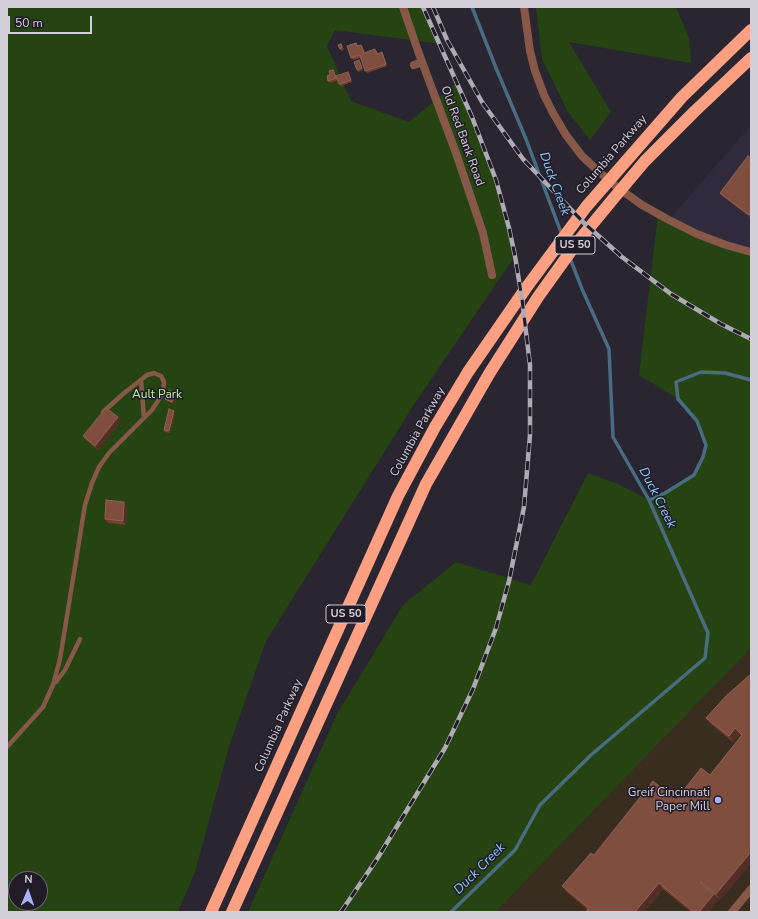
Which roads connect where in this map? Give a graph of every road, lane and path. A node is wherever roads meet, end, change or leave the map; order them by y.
1 (403, 7) edge
2 (524, 7) edge
3 (751, 30) edge
4 (751, 58) edge
5 (751, 252) edge
6 (492, 275) dead end
7 (141, 380) junction
8 (99, 417) edge
9 (144, 418) junction
10 (80, 639) dead end
11 (53, 685) junction
12 (7, 747) edge
13 (751, 889) edge
14 (211, 912) edge
15 (232, 912) edge
16 (732, 912) edge

1 - 6 street, Old Red Bank Road
2 - 5 street
3 - 14 highway, Columbia Parkway / US 50
4 - 15 highway, US 50
7 - 8 lane
7 - 9 lane
7 - 9 lane
9 - 11 lane
10 - 11 lane
11 - 12 lane
13 - 16 street

